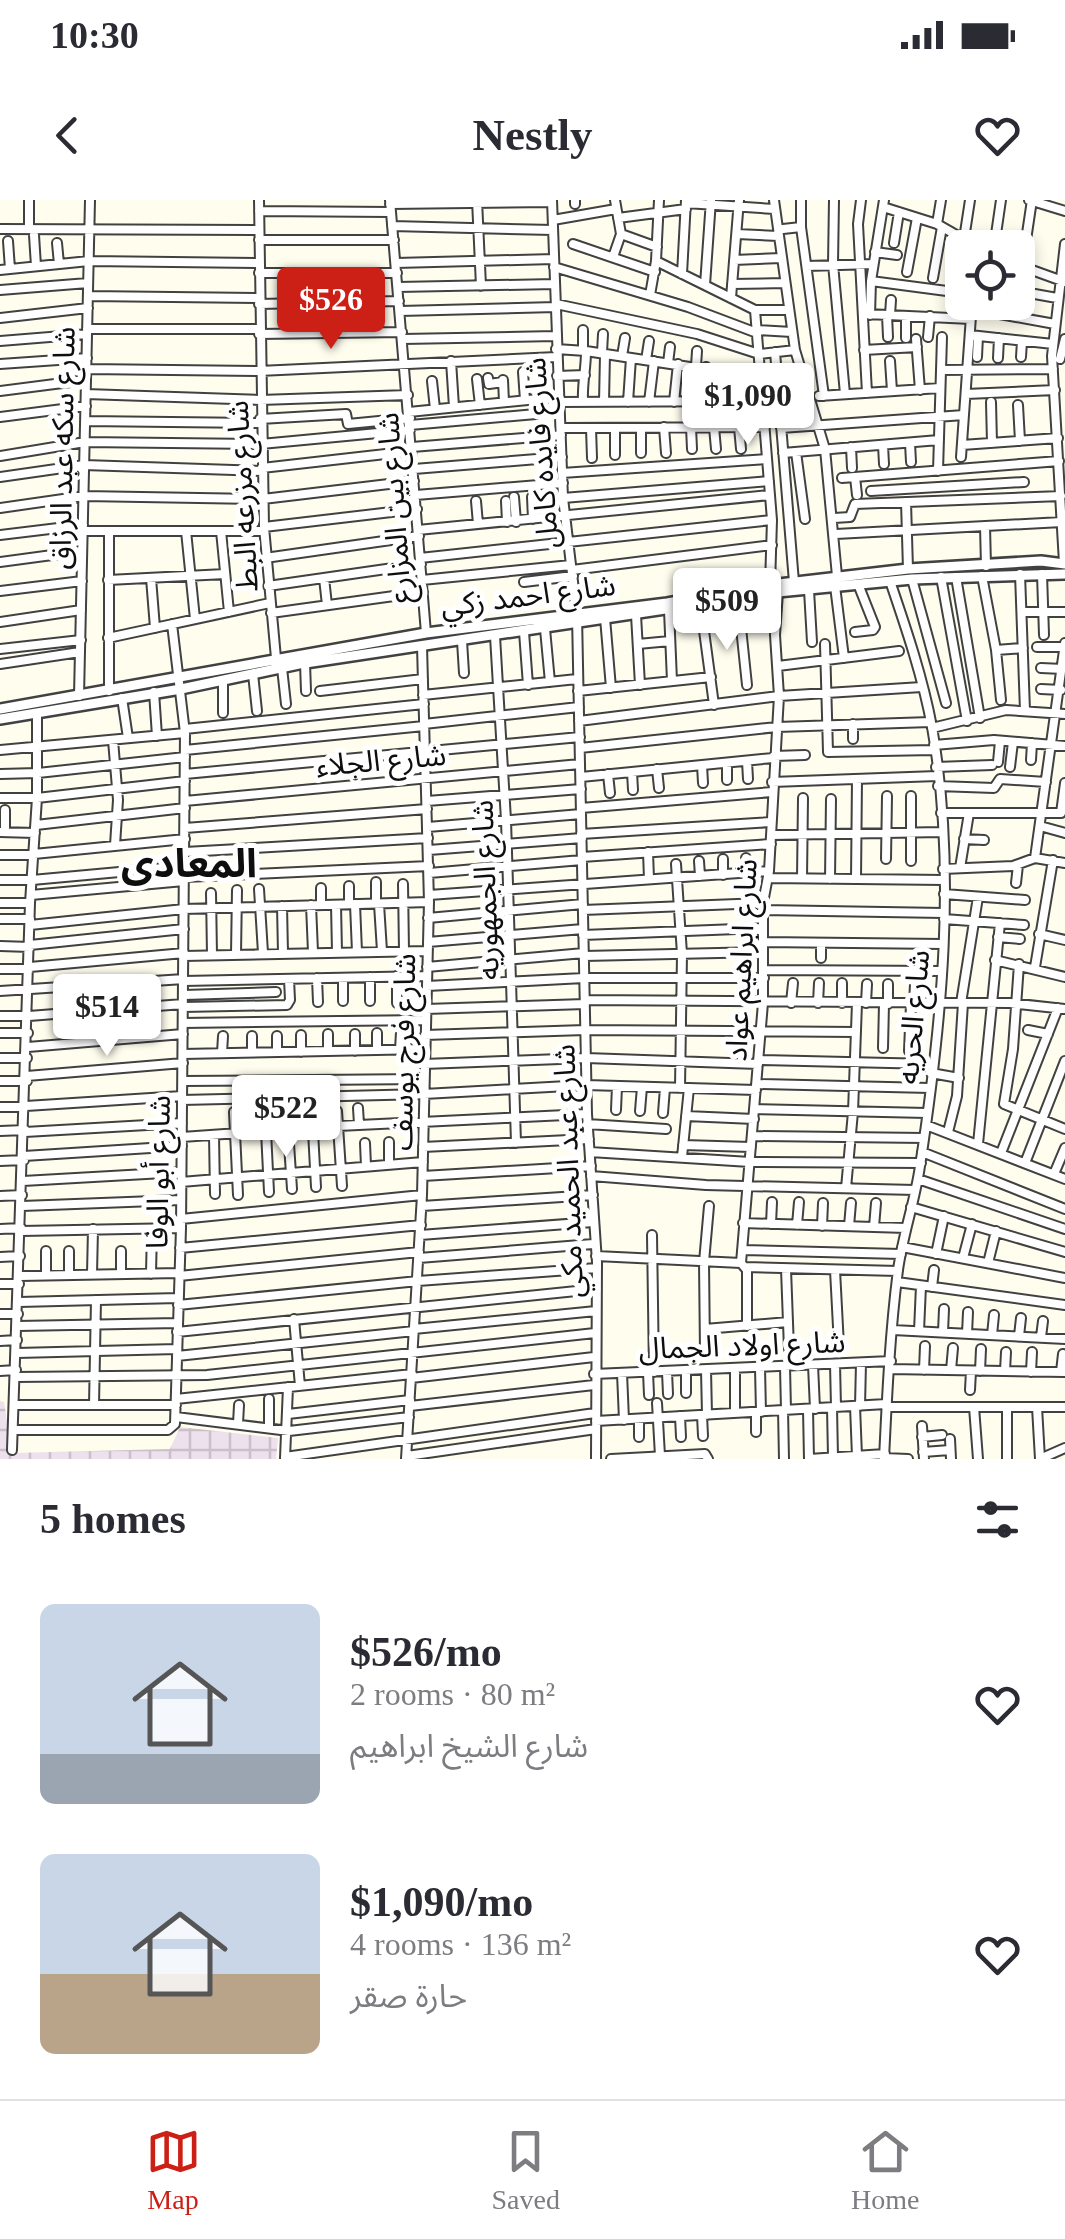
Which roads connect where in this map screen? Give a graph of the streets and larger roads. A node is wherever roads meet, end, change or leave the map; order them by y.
1 (29, 200) edge
2 (90, 200) edge
3 (259, 200) edge
4 (660, 200) edge
5 (801, 200) edge
6 (834, 200) edge
7 (861, 200) edge
8 (941, 200) edge
9 (970, 200) edge
10 (1002, 200) edge
11 (1031, 200) edge
12 (552, 201) edge
13 (477, 202) edge
14 (711, 202) edge
15 (739, 203) edge
16 (883, 203) edge
17 (686, 204) edge
18 (391, 205) edge
19 (774, 205) edge
20 (616, 209) edge
21 (259, 211) junction
22 (1065, 211) edge
23 (659, 212) junction
24 (899, 212) junction
25 (917, 218) junction
26 (553, 220) junction
27 (392, 226) junction
28 (940, 226) junction
29 (477, 227) junction
30 (801, 227) junction
31 (0, 228) edge
32 (46, 228) junction
33 (89, 228) junction
34 (553, 230) junction
35 (947, 230) edge
36 (963, 230) edge
37 (997, 230) edge
38 (1026, 230) edge
39 (32, 232) junction
40 (780, 232) junction
41 (621, 234) junction
42 (736, 234) junction
43 (259, 235) junction
44 (394, 240) junction
45 (8, 241) dead end
46 (58, 242) dead end
47 (47, 243) dead end
48 (894, 243) dead end
49 (572, 244) dead end
50 (1065, 246) edge
51 (657, 247) junction
52 (875, 252) junction
53 (896, 255) dead end
54 (613, 258) junction
55 (781, 258) junction
56 (89, 260) junction
57 (480, 260) junction
58 (734, 260) junction
59 (554, 263) junction
60 (860, 263) junction
61 (59, 264) junction
62 (833, 264) junction
63 (873, 264) junction
64 (36, 266) junction
65 (806, 266) junction
66 (656, 267) junction
67 (259, 268) junction
68 (396, 268) junction
69 (5, 269) edge
70 (1063, 269) edge
71 (1035, 271) edge
72 (907, 272) dead end
73 (682, 274) junction
74 (933, 278) dead end
75 (870, 280) junction
76 (1062, 281) edge
77 (88, 283) junction
78 (785, 283) junction
79 (555, 284) junction
80 (732, 284) junction
81 (481, 286) junction
82 (706, 286) junction
83 (398, 288) junction
84 (0, 290) edge
85 (945, 290) edge
86 (1035, 295) edge
87 (88, 296) junction
88 (650, 296) junction
89 (731, 298) junction
90 (399, 300) junction
91 (702, 300) dead end
92 (891, 300) dead end
93 (259, 301) junction
94 (914, 301) dead end
95 (1060, 302) edge
96 (934, 303) dead end
97 (556, 305) junction
98 (88, 308) junction
99 (756, 310) junction
100 (789, 310) junction
101 (400, 311) junction
102 (866, 314) junction
103 (945, 314) edge
104 (889, 315) junction
105 (910, 316) junction
106 (932, 316) junction
107 (0, 318) edge
108 (973, 320) edge
109 (1031, 320) edge
110 (1055, 324) junction
111 (583, 330) dead end
112 (87, 331) junction
113 (757, 331) junction
114 (259, 332) junction
115 (792, 332) junction
116 (604, 334) dead end
117 (402, 335) junction
118 (556, 336) junction
119 (974, 336) junction
120 (888, 337) dead end
121 (928, 337) dead end
122 (942, 337) dead end
123 (624, 338) dead end
124 (1000, 338) junction
125 (1065, 339) edge
126 (649, 340) dead end
127 (1022, 340) junction
128 (0, 341) edge
129 (913, 342) junction
130 (1053, 344) junction
131 (670, 347) dead end
132 (698, 350) dead end
133 (795, 350) junction
134 (864, 350) junction
135 (585, 351) junction
136 (775, 352) junction
137 (556, 353) junction
138 (604, 354) junction
139 (759, 354) junction
140 (627, 357) junction
141 (977, 357) dead end
142 (1021, 357) dead end
143 (87, 358) junction
144 (998, 358) dead end
145 (1059, 358) edge
146 (650, 360) junction
147 (451, 361) junction
148 (890, 361) dead end
149 (405, 362) junction
150 (673, 363) junction
151 (0, 364) edge
152 (701, 367) junction
153 (86, 369) junction
154 (1053, 369) junction
155 (941, 370) junction
156 (967, 370) junction
157 (260, 371) junction
158 (523, 372) dead end
159 (585, 375) junction
160 (557, 376) junction
161 (488, 378) dead end
162 (761, 378) junction
163 (478, 379) dead end
164 (86, 380) junction
165 (432, 380) dead end
166 (704, 386) dead end
167 (940, 388) junction
168 (920, 390) junction
169 (0, 392) edge
170 (892, 392) junction
171 (867, 393) junction
172 (86, 394) junction
173 (408, 394) junction
174 (845, 394) junction
175 (966, 394) junction
176 (810, 396) junction
177 (824, 396) junction
178 (1058, 396) edge
179 (558, 399) junction
180 (260, 400) junction
181 (525, 400) junction
182 (504, 402) junction
183 (583, 402) junction
184 (604, 402) junction
185 (628, 402) junction
186 (649, 402) junction
187 (674, 402) junction
188 (763, 402) junction
189 (991, 402) dead end
190 (480, 405) junction
191 (1018, 405) dead end
192 (86, 406) junction
193 (454, 408) junction
194 (435, 410) junction
195 (536, 414) dead end
196 (964, 414) junction
197 (940, 416) junction
198 (0, 418) edge
199 (85, 421) junction
200 (410, 421) junction
201 (260, 422) junction
202 (764, 424) junction
203 (781, 424) junction
204 (818, 424) junction
205 (1061, 426) edge
206 (690, 427) junction
207 (714, 427) junction
208 (739, 427) junction
209 (592, 428) junction
210 (615, 428) junction
211 (641, 428) junction
212 (664, 428) junction
213 (561, 432) junction
214 (1058, 438) junction
215 (939, 440) junction
216 (1020, 440) junction
217 (85, 442) junction
218 (992, 442) junction
219 (910, 443) junction
220 (261, 444) junction
221 (883, 445) junction
222 (962, 445) junction
223 (851, 447) junction
224 (740, 448) dead end
225 (412, 449) junction
226 (692, 449) dead end
227 (716, 449) dead end
228 (824, 450) junction
229 (796, 452) junction
230 (641, 453) dead end
231 (666, 453) dead end
232 (784, 453) junction
233 (615, 455) dead end
234 (0, 456) edge
235 (1061, 456) edge
236 (562, 457) junction
237 (961, 457) dead end
238 (592, 458) dead end
239 (767, 458) junction
240 (911, 462) dead end
241 (884, 464) dead end
242 (84, 465) junction
243 (262, 469) junction
244 (414, 470) junction
245 (938, 471) junction
246 (562, 472) junction
247 (854, 472) junction
248 (0, 478) edge
249 (842, 478) dead end
250 (1063, 478) edge
251 (414, 480) junction
252 (769, 482) junction
253 (1024, 482) dead end
254 (562, 483) junction
255 (800, 483) junction
256 (786, 484) junction
257 (1000, 484) junction
258 (871, 491) dead end
259 (1062, 493) edge
260 (416, 494) junction
261 (84, 496) junction
262 (770, 496) junction
263 (857, 496) dead end
264 (532, 497) dead end
265 (563, 498) junction
266 (1000, 498) junction
267 (263, 499) junction
268 (510, 499) dead end
269 (476, 502) dead end
270 (906, 502) junction
271 (0, 508) edge
272 (416, 509) junction
273 (448, 514) dead end
274 (564, 515) junction
275 (1063, 517) edge
276 (834, 518) junction
277 (534, 519) junction
278 (805, 519) dead end
279 (772, 520) junction
280 (511, 522) junction
281 (478, 524) junction
282 (985, 526) junction
283 (449, 527) junction
284 (82, 528) junction
285 (264, 529) junction
286 (907, 530) junction
287 (109, 531) junction
288 (186, 531) junction
289 (221, 531) junction
290 (418, 533) junction
291 (836, 534) junction
292 (0, 535) edge
293 (567, 542) junction
294 (772, 545) junction
295 (82, 550) junction
296 (266, 558) junction
297 (421, 561) junction
298 (0, 562) edge
299 (1065, 564) edge
300 (984, 570) junction
301 (572, 571) junction
302 (225, 574) junction
303 (910, 574) junction
304 (1020, 574) junction
305 (1042, 574) junction
306 (1065, 574) edge
307 (189, 576) junction
308 (956, 577) junction
309 (151, 578) junction
310 (324, 578) junction
311 (872, 578) junction
312 (941, 578) junction
313 (108, 580) junction
314 (422, 580) junction
315 (82, 581) junction
316 (836, 581) junction
317 (524, 582) dead end
318 (794, 582) junction
319 (890, 582) junction
320 (858, 584) junction
321 (268, 586) junction
322 (774, 589) junction
323 (809, 590) junction
324 (0, 591) edge
325 (423, 592) junction
326 (738, 599) junction
327 (700, 600) junction
328 (326, 605) junction
329 (270, 608) junction
330 (81, 610) junction
331 (668, 610) junction
332 (229, 612) junction
333 (1022, 612) junction
334 (1044, 612) junction
335 (1065, 612) edge
336 (636, 615) junction
337 (604, 618) junction
338 (195, 619) junction
339 (577, 619) junction
340 (0, 622) edge
341 (172, 624) junction
342 (155, 628) junction
343 (545, 628) junction
344 (524, 632) junction
345 (856, 632) dead end
346 (426, 633) junction
347 (1044, 635) dead end
348 (494, 636) junction
349 (798, 637) dead end
350 (108, 638) junction
351 (81, 640) junction
352 (462, 641) junction
353 (670, 641) junction
354 (638, 644) junction
355 (825, 644) dead end
356 (1065, 645) edge
357 (422, 646) junction
358 (1037, 647) dead end
359 (0, 648) edge
360 (1023, 648) junction
361 (996, 650) junction
362 (899, 651) dead end
363 (80, 652) junction
364 (844, 658) junction
365 (826, 660) junction
366 (0, 664) edge
367 (305, 664) junction
368 (278, 666) junction
369 (778, 666) junction
370 (1041, 668) dead end
371 (1063, 669) edge
372 (464, 673) dead end
373 (254, 674) junction
374 (179, 677) junction
375 (711, 677) junction
376 (423, 678) junction
377 (578, 678) junction
378 (223, 680) junction
379 (672, 681) junction
380 (550, 682) junction
381 (528, 684) junction
382 (640, 684) junction
383 (747, 685) dead end
384 (497, 687) junction
385 (922, 687) junction
386 (1062, 687) edge
387 (611, 688) junction
388 (181, 689) junction
389 (1041, 689) dead end
390 (109, 691) junction
391 (154, 692) junction
392 (306, 692) dead end
393 (320, 692) dead end
394 (578, 692) junction
395 (826, 693) junction
396 (802, 694) junction
397 (79, 696) junction
398 (778, 696) junction
399 (122, 698) junction
400 (424, 699) junction
401 (1000, 700) dead end
402 (946, 703) dead end
403 (286, 704) dead end
404 (714, 705) junction
405 (578, 707) junction
406 (802, 708) dead end
407 (0, 710) edge
408 (257, 711) dead end
409 (1025, 711) junction
410 (223, 713) dead end
411 (37, 714) junction
412 (1061, 714) edge
413 (499, 716) junction
414 (980, 718) junction
415 (0, 719) edge
416 (579, 722) junction
417 (967, 722) junction
418 (853, 724) junction
419 (424, 725) junction
420 (827, 725) junction
421 (931, 725) junction
422 (776, 727) junction
423 (185, 731) junction
424 (158, 736) junction
425 (580, 737) junction
426 (128, 738) junction
427 (854, 739) dead end
428 (114, 740) junction
429 (1000, 741) junction
430 (1013, 742) junction
431 (1032, 743) junction
432 (501, 744) junction
433 (1052, 745) junction
434 (1065, 746) edge
435 (37, 747) junction
436 (934, 747) junction
437 (580, 748) junction
438 (0, 750) edge
439 (426, 751) junction
440 (185, 754) junction
441 (805, 755) dead end
442 (366, 757) junction
443 (773, 757) junction
444 (1031, 760) dead end
445 (747, 761) junction
446 (727, 763) junction
447 (580, 764) junction
448 (115, 765) junction
449 (702, 765) junction
450 (978, 765) junction
451 (1010, 767) dead end
452 (657, 769) junction
453 (368, 770) dead end
454 (937, 771) junction
455 (502, 772) junction
456 (632, 772) junction
457 (0, 774) edge
458 (38, 774) junction
459 (608, 774) junction
460 (581, 776) junction
461 (185, 778) junction
462 (426, 778) junction
463 (748, 779) dead end
464 (857, 779) junction
465 (727, 780) dead end
466 (703, 782) dead end
467 (1046, 782) junction
468 (1065, 783) edge
469 (938, 786) junction
470 (772, 787) junction
471 (659, 788) dead end
472 (977, 788) junction
473 (117, 789) junction
474 (581, 789) junction
475 (633, 790) dead end
476 (610, 793) dead end
477 (504, 795) junction
478 (887, 796) dead end
479 (911, 796) dead end
480 (0, 798) edge
481 (37, 798) junction
482 (802, 798) dead end
483 (831, 799) dead end
484 (185, 805) junction
485 (427, 806) junction
486 (5, 810) dead end
487 (581, 811) junction
488 (1042, 812) junction
489 (941, 813) junction
490 (970, 813) junction
491 (116, 816) junction
492 (506, 820) junction
493 (771, 822) junction
494 (1040, 826) junction
495 (428, 827) junction
496 (185, 828) junction
497 (36, 829) junction
498 (638, 831) junction
499 (2, 832) edge
500 (911, 832) junction
501 (942, 832) junction
502 (886, 833) junction
503 (1065, 833) edge
504 (830, 834) junction
505 (858, 834) junction
506 (802, 835) junction
507 (582, 836) junction
508 (185, 838) junction
509 (428, 838) junction
510 (771, 840) junction
511 (964, 840) junction
512 (984, 840) dead end
513 (506, 844) junction
514 (115, 846) junction
515 (429, 850) junction
516 (184, 852) junction
517 (644, 852) junction
518 (34, 854) junction
519 (0, 855) edge
520 (582, 858) junction
521 (746, 858) dead end
522 (1035, 858) junction
523 (723, 859) dead end
524 (886, 859) dead end
525 (1052, 860) junction
526 (699, 861) dead end
527 (912, 861) dead end
528 (1065, 863) edge
529 (676, 864) dead end
530 (782, 864) dead end
531 (1018, 865) junction
532 (184, 866) junction
533 (507, 866) junction
534 (960, 868) junction
535 (429, 869) junction
536 (943, 869) junction
537 (746, 873) junction
538 (724, 875) junction
539 (769, 875) junction
540 (700, 876) junction
541 (677, 878) junction
542 (782, 878) junction
543 (802, 878) junction
544 (185, 879) junction
545 (649, 879) junction
546 (830, 879) junction
547 (856, 879) junction
548 (0, 880) edge
549 (32, 880) junction
550 (944, 880) junction
551 (376, 882) dead end
552 (582, 882) junction
553 (1016, 883) dead end
554 (403, 884) dead end
555 (349, 886) dead end
556 (321, 888) dead end
557 (508, 888) junction
558 (259, 889) dead end
559 (237, 890) dead end
560 (211, 893) dead end
561 (944, 894) junction
562 (978, 897) junction
563 (31, 899) junction
564 (429, 899) junction
565 (1025, 900) dead end
566 (0, 903) edge
567 (403, 903) junction
568 (352, 904) junction
569 (377, 904) junction
570 (322, 905) junction
571 (336, 905) junction
572 (282, 906) junction
573 (311, 906) junction
574 (583, 906) junction
575 (678, 906) junction
576 (260, 907) junction
577 (763, 907) junction
578 (211, 908) junction
579 (236, 908) junction
580 (184, 909) junction
581 (508, 910) junction
582 (944, 916) junction
583 (428, 918) junction
584 (0, 919) edge
585 (974, 921) junction
586 (30, 922) junction
587 (1000, 923) junction
588 (1024, 925) dead end
589 (763, 928) junction
590 (184, 929) junction
591 (680, 930) junction
592 (583, 932) junction
593 (1040, 934) junction
594 (510, 935) junction
595 (998, 937) junction
596 (1020, 939) dead end
597 (1065, 940) edge
598 (789, 942) junction
599 (822, 943) junction
600 (943, 944) junction
601 (0, 946) edge
602 (30, 946) junction
603 (428, 946) junction
604 (763, 947) junction
605 (404, 951) junction
606 (312, 952) junction
607 (338, 952) junction
608 (357, 952) junction
609 (382, 952) junction
610 (283, 953) junction
611 (184, 954) junction
612 (236, 954) junction
613 (262, 954) junction
614 (682, 954) junction
615 (212, 955) junction
616 (584, 955) junction
617 (788, 957) dead end
618 (821, 958) dead end
619 (511, 959) junction
620 (996, 960) junction
621 (1019, 964) junction
622 (30, 968) junction
623 (1034, 968) junction
624 (0, 969) edge
625 (942, 971) junction
626 (764, 974) junction
627 (397, 976) junction
628 (427, 976) junction
629 (370, 977) junction
630 (317, 978) junction
631 (343, 978) junction
632 (584, 978) junction
633 (1065, 978) edge
634 (289, 979) junction
635 (682, 979) junction
636 (184, 980) junction
637 (512, 982) junction
638 (793, 983) dead end
639 (818, 983) dead end
640 (842, 983) dead end
641 (867, 984) dead end
642 (888, 984) dead end
643 (914, 984) dead end
644 (29, 991) junction
645 (0, 992) edge
646 (276, 992) dead end
647 (343, 1001) dead end
648 (370, 1001) dead end
649 (184, 1002) junction
650 (318, 1002) dead end
651 (585, 1002) junction
652 (682, 1002) junction
653 (397, 1003) dead end
654 (842, 1003) junction
655 (962, 1003) junction
656 (991, 1003) junction
657 (1014, 1003) junction
658 (763, 1004) junction
659 (792, 1004) junction
660 (818, 1004) junction
661 (861, 1004) junction
662 (886, 1004) junction
663 (912, 1004) junction
664 (939, 1004) junction
665 (512, 1006) junction
666 (426, 1009) junction
667 (1062, 1009) edge
668 (0, 1016) edge
669 (29, 1016) junction
670 (426, 1020) junction
671 (183, 1023) junction
672 (585, 1030) junction
673 (1028, 1030) dead end
674 (681, 1031) junction
675 (762, 1031) junction
676 (401, 1032) dead end
677 (513, 1032) junction
678 (856, 1032) junction
679 (0, 1033) edge
680 (28, 1033) junction
681 (377, 1033) dead end
682 (183, 1034) junction
683 (328, 1034) dead end
684 (355, 1034) dead end
685 (1048, 1034) junction
686 (301, 1035) dead end
687 (222, 1036) dead end
688 (252, 1036) dead end
689 (277, 1036) dead end
690 (425, 1036) junction
691 (28, 1047) junction
692 (883, 1048) dead end
693 (425, 1049) junction
694 (355, 1050) junction
695 (377, 1050) junction
696 (400, 1050) junction
697 (328, 1051) junction
698 (908, 1051) dead end
699 (1027, 1051) dead end
700 (252, 1052) junction
701 (277, 1052) junction
702 (300, 1052) junction
703 (222, 1053) junction
704 (1039, 1056) junction
705 (0, 1058) edge
706 (27, 1058) junction
707 (183, 1058) junction
708 (586, 1058) junction
709 (514, 1060) junction
710 (681, 1061) junction
711 (856, 1061) junction
712 (1065, 1061) edge
713 (759, 1062) junction
714 (424, 1064) junction
715 (348, 1065) dead end
716 (371, 1065) dead end
717 (322, 1066) dead end
718 (296, 1067) dead end
719 (271, 1068) dead end
720 (932, 1068) junction
721 (27, 1078) junction
722 (959, 1078) junction
723 (424, 1079) junction
724 (322, 1080) junction
725 (347, 1080) junction
726 (371, 1080) junction
727 (0, 1081) edge
728 (271, 1081) junction
729 (295, 1081) junction
730 (182, 1082) junction
731 (586, 1085) junction
732 (617, 1086) junction
733 (854, 1086) junction
734 (642, 1087) junction
735 (756, 1087) junction
736 (514, 1088) junction
737 (665, 1088) junction
738 (684, 1088) junction
739 (930, 1088) junction
740 (424, 1094) junction
741 (182, 1098) junction
742 (25, 1106) junction
743 (0, 1107) edge
744 (358, 1108) dead end
745 (616, 1110) dead end
746 (1017, 1110) junction
747 (336, 1111) dead end
748 (640, 1111) dead end
749 (234, 1112) dead end
750 (267, 1112) dead end
751 (312, 1112) dead end
752 (663, 1112) dead end
753 (853, 1112) junction
754 (287, 1114) dead end
755 (755, 1114) junction
756 (927, 1114) junction
757 (686, 1116) junction
758 (515, 1117) junction
759 (587, 1119) junction
760 (1040, 1119) junction
761 (423, 1121) junction
762 (182, 1122) junction
763 (360, 1124) junction
764 (926, 1125) junction
765 (338, 1126) junction
766 (313, 1127) junction
767 (288, 1129) junction
768 (666, 1129) dead end
769 (1065, 1129) edge
770 (266, 1130) junction
771 (0, 1131) edge
772 (25, 1131) junction
773 (948, 1132) junction
774 (235, 1133) junction
775 (214, 1135) junction
776 (752, 1136) junction
777 (849, 1137) junction
778 (924, 1138) junction
779 (589, 1139) junction
780 (182, 1142) junction
781 (389, 1142) dead end
782 (365, 1143) dead end
783 (516, 1143) junction
784 (978, 1144) junction
785 (684, 1145) junction
786 (423, 1147) junction
787 (751, 1147) junction
788 (1065, 1148) edge
789 (590, 1152) junction
790 (922, 1152) junction
791 (1001, 1154) junction
792 (24, 1158) junction
793 (682, 1158) junction
794 (0, 1161) edge
795 (423, 1162) junction
796 (750, 1162) junction
797 (849, 1163) junction
798 (1025, 1163) junction
799 (389, 1164) junction
800 (921, 1164) junction
801 (366, 1166) junction
802 (591, 1166) junction
803 (341, 1168) junction
804 (316, 1170) junction
805 (291, 1172) junction
806 (268, 1174) junction
807 (1054, 1174) junction
808 (423, 1176) junction
809 (592, 1176) junction
810 (182, 1177) junction
811 (237, 1177) junction
812 (1065, 1178) edge
813 (215, 1179) junction
814 (918, 1179) junction
815 (23, 1181) junction
816 (342, 1186) dead end
817 (747, 1186) junction
818 (316, 1187) dead end
819 (846, 1188) junction
820 (292, 1189) dead end
821 (916, 1190) junction
822 (269, 1192) dead end
823 (22, 1194) junction
824 (215, 1194) dead end
825 (238, 1195) dead end
826 (422, 1195) junction
827 (593, 1195) junction
828 (0, 1196) edge
829 (181, 1200) junction
830 (772, 1202) dead end
831 (799, 1202) dead end
832 (823, 1203) dead end
833 (852, 1203) dead end
834 (876, 1204) dead end
835 (22, 1206) junction
836 (422, 1206) junction
837 (709, 1206) dead end
838 (911, 1207) junction
839 (1065, 1209) edge
840 (944, 1216) junction
841 (593, 1222) junction
842 (181, 1224) junction
843 (744, 1224) junction
844 (771, 1224) junction
845 (972, 1224) junction
846 (798, 1225) junction
847 (822, 1226) junction
848 (849, 1226) junction
849 (874, 1227) junction
850 (906, 1228) junction
851 (1065, 1228) edge
852 (0, 1229) edge
853 (93, 1229) junction
854 (152, 1229) junction
855 (21, 1230) junction
856 (420, 1230) junction
857 (996, 1231) junction
858 (652, 1234) dead end
859 (593, 1244) junction
860 (180, 1248) junction
861 (742, 1250) junction
862 (901, 1250) junction
863 (46, 1251) dead end
864 (69, 1251) dead end
865 (121, 1251) dead end
866 (1065, 1252) edge
867 (936, 1254) junction
868 (419, 1255) junction
869 (20, 1256) junction
870 (596, 1256) junction
871 (0, 1257) edge
872 (963, 1258) junction
873 (652, 1260) junction
874 (704, 1262) junction
875 (988, 1262) junction
876 (743, 1265) junction
877 (597, 1268) junction
878 (786, 1269) junction
879 (835, 1270) junction
880 (934, 1270) dead end
881 (898, 1272) junction
882 (92, 1274) junction
883 (120, 1274) junction
884 (151, 1274) junction
885 (68, 1275) junction
886 (179, 1275) junction
887 (46, 1276) junction
888 (1065, 1278) edge
889 (19, 1280) junction
890 (418, 1281) junction
891 (897, 1282) junction
892 (0, 1284) edge
893 (921, 1286) junction
894 (932, 1287) junction
895 (596, 1290) junction
896 (96, 1300) junction
897 (18, 1302) junction
898 (178, 1302) junction
899 (1065, 1305) edge
900 (416, 1307) junction
901 (944, 1309) dead end
902 (596, 1311) junction
903 (968, 1312) dead end
904 (0, 1314) edge
905 (18, 1314) junction
906 (994, 1315) dead end
907 (1020, 1318) dead end
908 (294, 1320) junction
909 (1043, 1320) dead end
910 (788, 1322) junction
911 (96, 1325) junction
912 (18, 1326) junction
913 (747, 1326) junction
914 (177, 1328) junction
915 (414, 1330) junction
916 (706, 1330) junction
917 (893, 1330) junction
918 (919, 1331) junction
919 (595, 1332) junction
920 (943, 1332) junction
921 (967, 1334) junction
922 (992, 1335) junction
923 (1019, 1336) junction
924 (1041, 1338) junction
925 (1065, 1339) edge
926 (17, 1340) junction
927 (0, 1341) edge
928 (297, 1344) junction
929 (840, 1346) dead end
930 (925, 1346) dead end
931 (953, 1348) dead end
932 (789, 1349) dead end
933 (981, 1349) dead end
934 (96, 1351) junction
935 (177, 1352) junction
936 (705, 1352) dead end
937 (1006, 1352) dead end
938 (1032, 1352) dead end
939 (17, 1353) junction
940 (412, 1353) junction
941 (1063, 1354) edge
942 (594, 1357) junction
943 (860, 1363) junction
944 (835, 1364) junction
945 (299, 1365) junction
946 (813, 1365) junction
947 (891, 1365) junction
948 (785, 1367) junction
949 (760, 1368) junction
950 (735, 1369) junction
951 (706, 1370) junction
952 (924, 1370) junction
953 (951, 1370) junction
954 (976, 1370) junction
955 (0, 1371) edge
956 (686, 1371) junction
957 (1005, 1371) junction
958 (651, 1372) junction
959 (666, 1372) junction
960 (1031, 1372) junction
961 (1063, 1372) edge
962 (16, 1373) junction
963 (622, 1373) junction
964 (634, 1373) junction
965 (594, 1374) junction
966 (411, 1376) junction
967 (95, 1377) junction
968 (177, 1378) junction
969 (594, 1385) junction
970 (300, 1386) junction
971 (635, 1386) dead end
972 (288, 1387) junction
973 (970, 1390) dead end
974 (668, 1394) dead end
975 (650, 1395) dead end
976 (0, 1397) edge
977 (269, 1399) dead end
978 (14, 1402) junction
979 (176, 1402) junction
980 (410, 1403) junction
981 (656, 1403) dead end
982 (94, 1405) junction
983 (239, 1405) dead end
984 (858, 1406) junction
985 (886, 1406) junction
986 (974, 1406) junction
987 (1006, 1407) junction
988 (834, 1408) junction
989 (1038, 1408) junction
990 (1065, 1408) edge
991 (812, 1409) junction
992 (784, 1410) junction
993 (759, 1412) junction
994 (735, 1413) junction
995 (288, 1414) junction
996 (707, 1415) junction
997 (681, 1416) junction
998 (176, 1417) junction
999 (409, 1418) junction
1000 (658, 1418) junction
1001 (639, 1419) junction
1002 (624, 1420) junction
1003 (596, 1421) junction
1004 (238, 1424) junction
1005 (712, 1426) dead end
1006 (922, 1426) dead end
1007 (268, 1428) junction
1008 (13, 1430) junction
1009 (287, 1431) junction
1010 (756, 1432) dead end
1011 (703, 1436) dead end
1012 (639, 1437) dead end
1013 (681, 1437) dead end
1014 (922, 1437) junction
1015 (408, 1440) junction
1016 (948, 1446) edge
1017 (1065, 1448) edge
1018 (12, 1450) dead end
1019 (660, 1456) junction
1020 (706, 1456) edge
1021 (924, 1456) edge
1022 (675, 1457) edge
1023 (832, 1457) edge
1024 (852, 1457) edge
1025 (885, 1457) edge
1026 (284, 1458) edge
1027 (406, 1458) edge
1028 (596, 1459) edge
1029 (610, 1459) edge
1030 (784, 1459) edge
1031 (814, 1459) edge
1032 (908, 1459) edge
1033 (978, 1459) edge
1034 (1008, 1459) edge
1035 (1040, 1459) edge

1 - 39 street
2 - 33 street, شارع سكه عبد الرزاق
3 - 21 street, شارع مزرعه البط
4 - 23 street
5 - 30 street
6 - 62 street
7 - 60 street
8 - 28 street
9 - 36 street
10 - 37 street
11 - 22 street
11 - 38 street
12 - 13 street
12 - 26 street, شارع فايده كامل
13 - 18 street
13 - 29 street
14 - 15 street
14 - 17 street
14 - 82 street
15 - 19 street
15 - 42 street
16 - 24 street
16 - 52 street
17 - 23 street
17 - 73 street
18 - 21 street
18 - 27 street, شارع بين المزارع
19 - 40 street
20 - 23 street
20 - 26 street
20 - 41 street
21 - 43 street, شارع مزرعه البط
23 - 51 street
24 - 25 street
24 - 48 street
25 - 28 street
25 - 72 street
26 - 34 street, شارع فايده كامل
27 - 29 street
27 - 44 street, شارع بين المزارع
28 - 35 street
28 - 74 street
29 - 34 street
29 - 57 street
30 - 40 street
30 - 65 street
31 - 39 street
32 - 33 street
32 - 39 street
32 - 47 street
33 - 43 street
33 - 56 street, شارع سكه عبد الرزاق
34 - 59 street, شارع فايده كامل
39 - 64 street
40 - 42 street
40 - 55 street
41 - 51 street
41 - 54 street
42 - 58 street
43 - 44 street
43 - 67 street, شارع مزرعه البط
44 - 68 street, شارع بين المزارع
45 - 69 street
46 - 61 street
49 - 54 street
50 - 70 street
51 - 66 street
52 - 53 street
52 - 63 street
54 - 66 street
55 - 58 street
55 - 78 street
56 - 61 street
56 - 67 street
56 - 77 street, شارع سكه عبد الرزاق
57 - 59 street
57 - 68 street
57 - 81 street
58 - 80 street
59 - 79 street, شارع فايده كامل
59 - 88 street
60 - 62 street
60 - 63 street
60 - 102 street
61 - 64 street
62 - 65 street
62 - 174 street
63 - 75 street
64 - 69 street
65 - 177 street
66 - 73 street
66 - 88 street
67 - 68 street
67 - 93 street, شارع مزرعه البط
68 - 83 street, شارع بين المزارع
70 - 76 street
71 - 76 street
73 - 82 street
75 - 85 street
75 - 102 street
76 - 95 street
77 - 84 street
77 - 87 street, شارع سكه عبد الرزاق
78 - 80 street
78 - 100 street
79 - 81 street
79 - 97 street, شارع فايده كامل
80 - 89 street
81 - 83 street
82 - 89 street
82 - 91 street
83 - 90 street, شارع بين المزارع
86 - 95 street
87 - 93 street
87 - 98 street, شارع سكه عبد الرزاق
88 - 113 street
89 - 99 street
90 - 93 street
90 - 101 street, شارع بين المزارع
92 - 104 street
93 - 114 street, شارع مزرعه البط
94 - 105 street
95 - 110 street
96 - 106 street
97 - 101 street
97 - 118 street, شارع فايده كامل
97 - 139 street
98 - 107 street
98 - 112 street, شارع سكه عبد الرزاق
99 - 100 street
99 - 113 street, شارع ابراهيم عواد
100 - 115 street
101 - 117 street, شارع بين المزارع
102 - 104 street
102 - 134 street
103 - 106 street
104 - 105 street
104 - 120 street
105 - 106 street
105 - 129 street
106 - 121 street
108 - 119 street
109 - 110 street
110 - 130 street
111 - 135 street
112 - 114 street
112 - 128 street
112 - 143 street, شارع سكه عبد الرزاق
113 - 115 street
113 - 139 street, شارع ابراهيم عواد
114 - 117 street
114 - 157 street, شارع مزرعه البط
115 - 133 street
116 - 138 street
117 - 118 street
117 - 149 street, شارع بين المزارع
118 - 137 street, شارع فايده كامل
119 - 124 street
119 - 141 street
119 - 156 street
122 - 155 street
123 - 140 street
124 - 127 street
124 - 144 street
125 - 145 street
126 - 146 street
127 - 130 street
127 - 142 street
129 - 134 street
129 - 168 street
130 - 145 street
131 - 150 street
132 - 152 street
133 - 136 street
133 - 176 street
134 - 171 street
135 - 137 street
135 - 138 street
135 - 159 street
136 - 139 street
136 - 203 street
137 - 147 street
137 - 160 street, شارع فايده كامل
138 - 140 street
138 - 184 street
139 - 162 street, شارع ابراهيم عواد
140 - 146 street
140 - 185 street
143 - 151 street
143 - 153 street, شارع سكه عبد الرزاق
145 - 154 street
146 - 150 street
146 - 186 street
147 - 149 street
147 - 193 street
148 - 170 street
149 - 157 street
149 - 173 street, شارع بين المزارع
150 - 152 street
150 - 187 street
152 - 162 street
152 - 166 street
153 - 157 street
153 - 164 street, شارع سكه عبد الرزاق
154 - 156 street
154 - 178 street
155 - 156 street
155 - 167 street
156 - 175 street
157 - 180 street, شارع مزرعه البط
158 - 181 street
159 - 160 street
159 - 183 street
160 - 179 street, شارع فايده كامل
161 - 182 street
162 - 188 street, شارع ابراهيم عواد
163 - 190 street
164 - 169 street
164 - 172 street, شارع سكه عبد الرزاق
165 - 194 street
167 - 168 street
167 - 197 street
168 - 170 street
170 - 171 street
171 - 174 street
172 - 180 street
172 - 192 street, شارع سكه عبد الرزاق
173 - 180 street
173 - 200 street, شارع بين المزارع
174 - 177 street
175 - 178 street
175 - 196 street
176 - 177 street
176 - 204 street
178 - 205 street
179 - 181 street
179 - 183 street
179 - 213 street, شارع فايده كامل
180 - 201 street, شارع مزرعه البط
181 - 182 street
182 - 190 street
183 - 184 street
184 - 185 street
185 - 186 street
186 - 187 street
187 - 188 street
188 - 202 street, شارع ابراهيم عواد
189 - 218 street
190 - 193 street
191 - 216 street
192 - 198 street
192 - 199 street, شارع سكه عبد الرزاق
193 - 194 street
194 - 200 street
195 - 200 street
196 - 197 street
196 - 222 street
197 - 204 street
197 - 215 street
199 - 201 street
199 - 217 street, شارع سكه عبد الرزاق
200 - 201 street
200 - 220 street
200 - 225 street, شارع بين المزارع
201 - 220 street, شارع مزرعه البط
202 - 203 street
202 - 208 street
202 - 239 street, شارع ابراهيم عواد
203 - 204 street
203 - 232 street
204 - 228 street
205 - 214 street
206 - 207 street
206 - 212 street
206 - 226 street
207 - 208 street
207 - 227 street
208 - 224 street
209 - 210 street
209 - 213 street
209 - 238 street
210 - 211 street
210 - 233 street
211 - 212 street
211 - 230 street
212 - 231 street
213 - 225 street
213 - 236 street, شارع فايده كامل
214 - 216 street
214 - 235 street
215 - 219 street
215 - 245 street
216 - 218 street
217 - 220 street
217 - 234 street
217 - 242 street, شارع سكه عبد الرزاق
218 - 222 street
219 - 221 street
219 - 240 street
220 - 243 street, شارع مزرعه البط
221 - 223 street
221 - 241 street
222 - 237 street
223 - 228 street
223 - 247 street
225 - 243 street
225 - 244 street, شارع بين المزارع
228 - 229 street
228 - 276 street
229 - 232 street
229 - 255 street
232 - 256 street
235 - 245 street
235 - 250 street
236 - 244 street
236 - 246 street, شارع فايده كامل
239 - 246 street
239 - 252 street, شارع ابراهيم عواد
242 - 243 street
242 - 248 street
242 - 261 street, شارع سكه عبد الرزاق
243 - 267 street, شارع مزرعه البط
244 - 251 street, شارع بين المزارع
245 - 247 street
246 - 254 street, شارع فايده كامل
247 - 249 street
247 - 263 street
250 - 259 street
251 - 260 street, شارع بين المزارع
251 - 267 street
252 - 262 street, شارع ابراهيم عواد
252 - 265 street
253 - 257 street
254 - 260 street
254 - 265 street, شارع فايده كامل
255 - 256 street
255 - 278 street
256 - 318 street
257 - 258 street
257 - 266 street
259 - 266 street
259 - 275 street
260 - 272 street, شارع بين المزارع
261 - 267 street
261 - 271 street
261 - 284 street, شارع سكه عبد الرزاق
262 - 274 street
262 - 279 street, شارع ابراهيم عواد
264 - 277 street
265 - 274 street, شارع فايده كامل
266 - 270 street
267 - 285 street, شارع مزرعه البط
268 - 280 street
269 - 281 street
270 - 276 street
270 - 286 street
272 - 285 street
272 - 290 street, شارع بين المزارع
273 - 283 street
274 - 277 street
274 - 293 street, شارع فايده كامل
275 - 282 street
275 - 299 street
276 - 291 street
277 - 280 street
279 - 293 street
279 - 294 street, شارع ابراهيم عواد
280 - 281 street
281 - 283 street
282 - 286 street
282 - 300 street
283 - 290 street
284 - 287 street
284 - 292 street
284 - 295 street, شارع سكه عبد الرزاق
285 - 289 street
285 - 296 street, شارع مزرعه البط
286 - 291 street
286 - 303 street
287 - 288 street
287 - 313 street
288 - 289 street
288 - 307 street
289 - 302 street
290 - 296 street
290 - 297 street, شارع بين المزارع
291 - 316 street
293 - 297 street
293 - 301 street, شارع فايده كامل
294 - 301 street
294 - 322 street, شارع ابراهيم عواد
295 - 298 street
295 - 315 street, شارع سكه عبد الرزاق
296 - 321 street, شارع مزرعه البط
297 - 310 street
297 - 314 street, شارع بين المزارع
299 - 300 street, شارع احمد زكي
300 - 303 street, شارع احمد زكي
300 - 304 street, شارع احمد زكي
300 - 308 street, شارع احمد زكي
300 - 361 street
301 - 314 street
301 - 317 street
301 - 339 street, شارع فايده كامل
302 - 307 street
302 - 332 street
303 - 311 street, شارع احمد زكي
303 - 312 street, شارع احمد زكي
303 - 319 street, شارع احمد زكي
303 - 402 street
304 - 305 street, شارع احمد زكي
304 - 333 street
305 - 306 street, شارع احمد زكي
305 - 334 street
307 - 309 street
307 - 338 street
308 - 312 street, شارع احمد زكي
308 - 414 street
309 - 313 street
309 - 342 street
310 - 321 street
310 - 328 street
311 - 316 street, شارع احمد زكي
311 - 319 street, شارع احمد زكي
311 - 320 street, شارع احمد زكي
312 - 417 street
313 - 350 street
314 - 325 street, شارع بين المزارع
315 - 324 street
315 - 330 street, شارع سكه عبد الرزاق
316 - 318 street, شارع احمد زكي
316 - 320 street, شارع احمد زكي
316 - 323 street, شارع احمد زكي
316 - 364 street
318 - 322 street, شارع احمد زكي
319 - 385 street, شارع الحريه
320 - 345 street
321 - 329 street, شارع مزرعه البط
322 - 323 street, شارع احمد زكي
322 - 326 street, شارع احمد زكي
322 - 327 street, شارع احمد زكي
322 - 369 street, شارع ابراهيم عواد
323 - 349 street
325 - 328 street
325 - 346 street, شارع بين المزارع
326 - 327 street, شارع احمد زكي
326 - 383 street
327 - 331 street, شارع احمد زكي
327 - 339 street, شارع احمد زكي
327 - 375 street
328 - 329 street
329 - 332 street
329 - 368 street, شارع مزرعه البط
330 - 340 street
330 - 351 street, شارع سكه عبد الرزاق
331 - 336 street, شارع احمد زكي
331 - 353 street
332 - 338 street
333 - 334 street
333 - 360 street
334 - 335 street
334 - 347 street
336 - 337 street, شارع احمد زكي
336 - 354 street
337 - 339 street, شارع احمد زكي
337 - 387 street
338 - 341 street
339 - 343 street, شارع احمد زكي
339 - 346 street, شارع احمد زكي
339 - 377 street, شارع فايده كامل
341 - 342 street
341 - 374 street, شارع أبو الوفا
342 - 350 street
343 - 344 street, شارع احمد زكي
343 - 380 street
344 - 348 street, شارع احمد زكي
344 - 381 street
346 - 368 street, شارع احمد زكي
348 - 352 street, شارع احمد زكي
348 - 384 street, شارع الجمهوريه
350 - 390 street
351 - 359 street
351 - 363 street, شارع سكه عبد الرزاق
352 - 357 street, شارع احمد زكي
352 - 372 street
353 - 354 street
353 - 379 street
354 - 382 street
355 - 365 street
356 - 358 street
356 - 371 street
357 - 367 street, شارع احمد زكي
357 - 376 street, شارع فرج يوسف
360 - 361 street
360 - 409 street
361 - 401 street
362 - 364 street
363 - 366 street
363 - 397 street, شارع سكه عبد الرزاق
364 - 365 street
365 - 369 street
365 - 395 street
367 - 368 street, شارع احمد زكي
367 - 392 street
368 - 373 street, شارع احمد زكي
368 - 374 street, شارع احمد زكي
368 - 403 street, شارع مزرعه البط
369 - 398 street, شارع ابراهيم عواد
370 - 371 street
371 - 386 street
373 - 378 street, شارع احمد زكي
373 - 408 street
374 - 388 street, شارع أبو الوفا
374 - 390 street, شارع احمد زكي
375 - 379 street
375 - 404 street
376 - 393 street
376 - 400 street, شارع فرج يوسف
377 - 380 street
377 - 394 street, شارع فايده كامل
378 - 388 street, شارع احمد زكي
378 - 410 street
379 - 382 street
380 - 381 street
381 - 384 street
382 - 387 street
384 - 400 street
384 - 413 street, شارع الجمهوريه
385 - 395 street
385 - 421 street, شارع الحريه
386 - 389 street
386 - 412 street
387 - 394 street
388 - 391 street, شارع احمد زكي
388 - 423 street, شارع أبو الوفا
390 - 397 street, شارع احمد زكي
391 - 399 street, شارع احمد زكي
391 - 424 street
394 - 405 street, شارع فايده كامل
395 - 396 street
395 - 420 street
396 - 398 street
396 - 406 street
397 - 407 street, شارع احمد زكي
398 - 404 street
398 - 422 street, شارع ابراهيم عواد
399 - 411 street, شارع احمد زكي
399 - 426 street
400 - 419 street, شارع فرج يوسف
400 - 423 street
404 - 416 street
405 - 413 street
405 - 416 street, شارع فايده كامل
409 - 412 street
409 - 414 street
411 - 415 street, شارع احمد زكي
411 - 435 street
412 - 433 street
413 - 419 street
413 - 432 street, شارع الجمهوريه
414 - 417 street
416 - 425 street, شارع فايده كامل
417 - 421 street
418 - 420 street
418 - 421 street
418 - 427 street
419 - 439 street, شارع فرج يوسف
419 - 440 street
420 - 422 street
420 - 436 street
421 - 436 street, شارع الحريه
422 - 437 street
422 - 443 street, شارع ابراهيم عواد
423 - 424 street
423 - 440 street, شارع أبو الوفا
424 - 426 street
425 - 432 street
425 - 437 street, شارع فايده كامل
426 - 428 street
428 - 435 street
428 - 448 street
429 - 430 street
429 - 436 street
429 - 450 street
430 - 431 street
430 - 451 street
431 - 433 street
431 - 444 street
432 - 439 street
432 - 455 street, شارع الجمهوريه
433 - 434 street
433 - 467 street
435 - 438 street
435 - 458 street
436 - 454 street, شارع الحريه
437 - 447 street, شارع فايده كامل
439 - 442 street
439 - 462 street, شارع فرج يوسف
440 - 448 street
440 - 461 street, شارع أبو الوفا
441 - 443 street
442 - 453 street
442 - 461 street
443 - 445 street
443 - 470 street, شارع ابراهيم عواد
445 - 446 street
445 - 463 street
446 - 449 street
446 - 465 street
447 - 455 street, شارع الجلاء
447 - 460 street, شارع فايده كامل
448 - 458 street
448 - 473 street
449 - 452 street
449 - 466 street
450 - 454 street
450 - 472 street
452 - 456 street
452 - 471 street
454 - 464 street
454 - 469 street, شارع الحريه
455 - 462 street, شارع الجلاء
455 - 477 street, شارع الجمهوريه
456 - 459 street
456 - 475 street
457 - 458 street
458 - 481 street
459 - 460 street
459 - 476 street
460 - 474 street, شارع فايده كامل
461 - 473 street
461 - 484 street, شارع أبو الوفا
462 - 484 street, شارع الجلاء
462 - 485 street, شارع فرج يوسف
464 - 470 street
464 - 505 street
467 - 472 street
467 - 488 street
468 - 488 street
469 - 472 street
469 - 489 street, شارع الحريه
470 - 487 street
470 - 493 street, شارع ابراهيم عواد
473 - 481 street
473 - 491 street
474 - 477 street
474 - 487 street, شارع فايده كامل
477 - 485 street
477 - 492 street, شارع الجمهوريه
478 - 502 street
479 - 500 street
480 - 481 street
481 - 497 street
482 - 506 street
483 - 504 street
484 - 491 street, شارع الجلاء
484 - 496 street, شارع أبو الوفا
485 - 495 street, شارع فرج يوسف
485 - 496 street
486 - 499 street
487 - 492 street
487 - 507 street, شارع فايده كامل
488 - 490 street
488 - 494 street
489 - 490 street
489 - 501 street, شارع الحريه
490 - 511 street
491 - 497 street, شارع الجلاء
491 - 514 street
492 - 495 street
492 - 513 street, شارع الجمهوريه
493 - 498 street
493 - 510 street, شارع ابراهيم عواد
494 - 503 street
494 - 522 street
495 - 509 street, شارع فرج يوسف
496 - 508 street, شارع أبو الوفا
497 - 499 street, شارع الجلاء
497 - 518 street
498 - 507 street
498 - 517 street
500 - 501 street
500 - 502 street
500 - 527 street
501 - 536 street, شارع الحريه
502 - 505 street
502 - 524 street
504 - 505 street
504 - 506 street
504 - 546 street
505 - 547 street
506 - 510 street
506 - 543 street
507 - 513 street
507 - 520 street, شارع فايده كامل
508 - 514 street
508 - 516 street, شارع أبو الوفا
509 - 515 street, شارع فرج يوسف
509 - 516 street
510 - 517 street
510 - 539 street, شارع ابراهيم عواد
511 - 512 street
511 - 534 street
513 - 515 street
513 - 533 street, شارع الجمهوريه
514 - 518 street
515 - 535 street, شارع فرج يوسف
516 - 532 street, شارع أبو الوفا
517 - 520 street
517 - 545 street
518 - 519 street
518 - 549 street
520 - 533 street
520 - 552 street, شارع فايده كامل
521 - 537 street
522 - 525 street
522 - 531 street
523 - 538 street
525 - 528 street
525 - 593 street
526 - 540 street
529 - 541 street
530 - 542 street
531 - 534 street
531 - 553 street
532 - 544 street, شارع أبو الوفا
532 - 549 street
533 - 535 street
533 - 557 street, شارع الجمهوريه
534 - 536 street
535 - 544 street
535 - 564 street, شارع فرج يوسف
536 - 550 street, شارع الحريه
537 - 538 street
537 - 539 street
538 - 540 street
539 - 542 street
539 - 577 street, شارع ابراهيم عواد
540 - 541 street
541 - 545 street
541 - 575 street
542 - 543 street
543 - 546 street
544 - 563 street
544 - 580 street, شارع أبو الوفا
545 - 552 street
546 - 547 street
547 - 550 street
548 - 549 street
549 - 563 street
550 - 561 street, شارع الحريه
551 - 569 street
552 - 557 street
552 - 574 street, شارع عبد الحميد مكي
554 - 567 street
555 - 568 street
556 - 570 street
557 - 564 street
557 - 581 street, شارع الجمهوريه
558 - 576 street
559 - 579 street
560 - 578 street
561 - 562 street
561 - 582 street, شارع الحريه
562 - 565 street
562 - 585 street
563 - 566 street
563 - 586 street
564 - 567 street
564 - 583 street, شارع فرج يوسف
567 - 569 street
567 - 605 street
568 - 569 street
568 - 571 street
568 - 608 street
569 - 609 street
570 - 571 street
570 - 573 street
571 - 607 street
572 - 573 street
572 - 576 street
572 - 610 street
573 - 606 street
574 - 575 street
574 - 581 street
574 - 592 street, شارع عبد الحميد مكي
575 - 577 street
575 - 591 street
576 - 579 street
576 - 613 street
577 - 582 street
577 - 589 street, شارع ابراهيم عواد
578 - 579 street
578 - 580 street
578 - 615 street
579 - 612 street
580 - 586 street
580 - 590 street, شارع أبو الوفا
581 - 583 street
581 - 594 street, شارع الجمهوريه
582 - 585 street
582 - 600 street, شارع الحريه
583 - 603 street, شارع فرج يوسف
584 - 586 street
585 - 587 street
585 - 655 street
586 - 602 street
587 - 588 street
587 - 595 street
589 - 591 street
589 - 604 street, شارع ابراهيم عواد
590 - 602 street
590 - 611 street, شارع أبو الوفا
591 - 592 street
591 - 614 street
592 - 594 street
592 - 616 street, شارع عبد الحميد مكي
593 - 597 street
593 - 623 street
594 - 603 street
594 - 619 street, شارع الجمهوريه
595 - 596 street
595 - 620 street
598 - 599 street
598 - 604 street
598 - 617 street
599 - 600 street
599 - 618 street
600 - 625 street, شارع الحريه
601 - 602 street
602 - 622 street
603 - 605 street
603 - 628 street, شارع فرج يوسف
604 - 614 street
604 - 626 street, شارع ابراهيم عواد
605 - 609 street
606 - 607 street
606 - 610 street
607 - 608 street
608 - 609 street
610 - 613 street
611 - 615 street
611 - 622 street
611 - 636 street, شارع أبو الوفا
612 - 613 street
612 - 615 street
614 - 616 street
614 - 635 street
616 - 619 street
616 - 632 street, شارع عبد الحميد مكي
619 - 628 street
619 - 637 street, شارع الجمهوريه
620 - 621 street
620 - 656 street
621 - 623 street
621 - 657 street
622 - 624 street
622 - 644 street
623 - 633 street
625 - 626 street
625 - 664 street, شارع الحريه
626 - 635 street
626 - 658 street, شارع ابراهيم عواد
627 - 628 street
627 - 629 street
627 - 653 street
628 - 637 street
628 - 666 street, شارع فرج يوسف
629 - 631 street
629 - 648 street
630 - 631 street
630 - 634 street
630 - 650 street
631 - 647 street
632 - 635 street
632 - 637 street
632 - 651 street, شارع عبد الحميد مكي
634 - 636 street
634 - 649 street
635 - 652 street
636 - 644 street
636 - 649 street, شارع أبو الوفا
637 - 665 street, شارع الجمهوريه
638 - 659 street
639 - 660 street
640 - 654 street
641 - 661 street
642 - 662 street
643 - 663 street
644 - 645 street
644 - 669 street
646 - 649 street
649 - 669 street
649 - 671 street, شارع أبو الوفا
651 - 652 street
651 - 665 street
651 - 672 street, شارع عبد الحميد مكي
652 - 658 street
652 - 674 street
654 - 660 street
654 - 661 street
655 - 656 street
655 - 664 street
655 - 722 street
656 - 657 street
656 - 784 street
657 - 667 street
657 - 746 street
658 - 659 street
658 - 675 street, شارع ابراهيم عواد
659 - 660 street
661 - 662 street
661 - 678 street
662 - 663 street
662 - 692 street
663 - 664 street
663 - 698 street
664 - 720 street, شارع الحريه
665 - 666 street
665 - 677 street, شارع الجمهوريه
666 - 670 street, شارع فرج يوسف
667 - 685 street
668 - 669 street
669 - 680 street
670 - 671 street
670 - 690 street, شارع فرج يوسف
671 - 682 street, شارع أبو الوفا
672 - 674 street
672 - 677 street
672 - 708 street, شارع عبد الحميد مكي
673 - 685 street
674 - 675 street
674 - 710 street
675 - 678 street
675 - 713 street, شارع ابراهيم عواد
676 - 696 street
677 - 690 street
677 - 709 street, شارع الجمهوريه
678 - 711 street
679 - 680 street
680 - 691 street
681 - 695 street
682 - 691 street
682 - 707 street, شارع أبو الوفا
683 - 697 street
684 - 694 street
685 - 704 street
686 - 702 street
687 - 703 street
688 - 700 street
689 - 701 street
690 - 693 street, شارع فرج يوسف
691 - 706 street
693 - 696 street
693 - 714 street, شارع فرج يوسف
694 - 695 street
694 - 697 street
695 - 696 street
697 - 702 street
699 - 704 street
700 - 701 street
700 - 703 street
701 - 702 street
703 - 707 street
704 - 746 street
705 - 706 street
706 - 721 street
707 - 721 street
707 - 730 street, شارع أبو الوفا
708 - 709 street
708 - 710 street
708 - 731 street, شارع عبد الحميد مكي
709 - 714 street
709 - 736 street, شارع الجمهوريه
710 - 713 street
710 - 738 street
711 - 713 street
711 - 720 street
711 - 733 street
712 - 760 street
713 - 735 street, شارع ابراهيم عواد
714 - 723 street, شارع فرج يوسف
715 - 725 street
716 - 726 street
717 - 724 street
718 - 729 street
719 - 728 street
720 - 722 street
720 - 739 street, شارع الحريه
721 - 727 street
721 - 742 street
722 - 773 street
723 - 726 street
723 - 740 street, شارع فرج يوسف
724 - 725 street
724 - 729 street
725 - 726 street
728 - 729 street
728 - 730 street
730 - 741 street, شارع أبو الوفا
731 - 732 street
731 - 736 street
731 - 759 street, شارع عبد الحميد مكي
732 - 734 street
732 - 745 street
733 - 735 street
733 - 739 street
733 - 753 street
734 - 737 street
734 - 748 street
735 - 738 street
735 - 755 street, شارع ابراهيم عواد
736 - 740 street
736 - 758 street, شارع الجمهوريه
737 - 738 street
737 - 752 street
738 - 757 street
739 - 756 street, شارع الحريه
740 - 741 street
740 - 761 street, شارع فرج يوسف
741 - 742 street
741 - 762 street, شارع أبو الوفا
742 - 743 street
742 - 772 street
744 - 763 street
746 - 760 street
746 - 791 street
747 - 765 street
749 - 774 street
750 - 770 street
751 - 766 street
753 - 755 street
753 - 756 street
753 - 777 street
754 - 767 street
755 - 757 street
755 - 776 street, شارع ابراهيم عواد
756 - 764 street, شارع الحريه
757 - 785 street
758 - 759 street
758 - 761 street
758 - 783 street, شارع الجمهوريه
759 - 768 street
759 - 779 street, شارع عبد الحميد مكي
760 - 769 street
760 - 798 street
761 - 763 street
761 - 786 street, شارع فرج يوسف
762 - 772 street
762 - 780 street, شارع أبو الوفا
763 - 765 street
764 - 773 street
764 - 778 street, شارع الحريه
765 - 766 street
765 - 803 street
766 - 767 street
766 - 804 street
767 - 770 street
767 - 805 street
770 - 774 street
770 - 806 street
771 - 772 street
772 - 792 street
773 - 784 street
774 - 775 street
774 - 811 street
775 - 780 street
775 - 813 street
776 - 777 street
776 - 787 street, شارع ابراهيم عواد
777 - 778 street
777 - 797 street
778 - 790 street, شارع الحريه
779 - 783 street
779 - 789 street, شارع عبد الحميد مكي
780 - 792 street
780 - 810 street, شارع أبو الوفا
781 - 799 street
782 - 801 street
783 - 786 street
784 - 791 street
785 - 787 street
785 - 793 street
786 - 795 street, شارع فرج يوسف
787 - 796 street, شارع ابراهيم عواد
788 - 807 street
789 - 793 street
789 - 802 street, شارع عبد الحميد مكي
790 - 800 street, شارع الحريه
790 - 839 street
791 - 798 street
792 - 794 street
792 - 815 street
793 - 796 street
795 - 799 street
795 - 808 street, شارع فرج يوسف
796 - 797 street
796 - 817 street, شارع ابراهيم عواد
797 - 800 street
797 - 819 street
798 - 807 street
799 - 801 street
800 - 814 street, شارع الحريه
801 - 803 street
802 - 808 street
802 - 809 street, شارع عبد الحميد مكي
803 - 804 street
803 - 816 street
804 - 805 street
804 - 818 street
805 - 806 street
805 - 820 street
806 - 811 street
806 - 822 street
807 - 812 street
808 - 826 street, شارع فرج يوسف
809 - 817 street
809 - 827 street, شارع عبد الحميد مكي
810 - 813 street
810 - 815 street
810 - 829 street, شارع أبو الوفا
811 - 813 street
811 - 825 street
813 - 824 street
814 - 821 street, شارع الحريه
814 - 851 street
815 - 823 street
817 - 819 street
817 - 843 street, شارع ابراهيم عواد
819 - 821 street
821 - 838 street, شارع الحريه
823 - 828 street
823 - 835 street
826 - 836 street, شارع فرج يوسف
826 - 842 street
827 - 836 street
827 - 841 street, شارع عبد الحميد مكي
829 - 835 street
829 - 842 street, شارع أبو الوفا
830 - 844 street
831 - 846 street
832 - 847 street
833 - 848 street
834 - 849 street
835 - 855 street
836 - 856 street, شارع فرج يوسف
837 - 874 street
838 - 840 street
838 - 850 street, شارع الحريه
840 - 845 street
840 - 867 street
841 - 856 street
841 - 859 street, شارع عبد الحميد مكي
842 - 854 street
842 - 860 street, شارع أبو الوفا
843 - 844 street
843 - 861 street, شارع ابراهيم عواد
844 - 846 street
845 - 857 street
845 - 872 street
846 - 847 street
847 - 848 street
848 - 849 street
849 - 850 street
850 - 862 street, شارع الحريه
852 - 855 street
853 - 854 street
853 - 855 street
853 - 882 street
854 - 884 street
855 - 869 street
856 - 860 street
856 - 868 street, شارع فرج يوسف
857 - 866 street
857 - 875 street
858 - 873 street
859 - 868 street
859 - 870 street, شارع عبد الحميد مكي
860 - 886 street, شارع أبو الوفا
861 - 862 street
861 - 876 street, شارع ابراهيم عواد
862 - 867 street
862 - 881 street, شارع الحريه
863 - 887 street
864 - 885 street
865 - 883 street
867 - 872 street
868 - 886 street
868 - 890 street, شارع فرج يوسف
869 - 871 street
869 - 889 street
870 - 873 street
870 - 877 street, شارع عبد الحميد مكي
872 - 875 street
873 - 874 street
873 - 958 street
874 - 876 street
874 - 916 street
875 - 888 street
876 - 878 street
876 - 913 street, شارع ابراهيم عواد
877 - 890 street
877 - 895 street, شارع عبد الحميد مكي
878 - 879 street
878 - 910 street
879 - 881 street
879 - 929 street
880 - 894 street
881 - 891 street, شارع الحريه
882 - 883 street
882 - 885 street
883 - 884 street
884 - 886 street
885 - 887 street
886 - 898 street, شارع أبو الوفا
887 - 889 street
889 - 892 street
889 - 897 street
890 - 898 street
890 - 900 street, شارع فرج يوسف
891 - 893 street
891 - 917 street, شارع الحريه
893 - 894 street
893 - 918 street
894 - 899 street
895 - 900 street
895 - 902 street, شارع عبد الحميد مكي
896 - 897 street
896 - 898 street
896 - 911 street
897 - 905 street
898 - 914 street, شارع أبو الوفا
900 - 908 street
900 - 915 street, شارع فرج يوسف
901 - 920 street
902 - 915 street
902 - 919 street, شارع عبد الحميد مكي
903 - 921 street
904 - 905 street
905 - 912 street
906 - 922 street
907 - 923 street
908 - 914 street
908 - 928 street
909 - 924 street
910 - 913 street
910 - 932 street
911 - 912 street
911 - 914 street
911 - 934 street
912 - 926 street
913 - 916 street
914 - 935 street, شارع أبو الوفا
915 - 928 street
915 - 940 street, شارع فرج يوسف
916 - 936 street
917 - 918 street
917 - 947 street, شارع الحريه
918 - 920 street
919 - 940 street
919 - 942 street, شارع عبد الحميد مكي
920 - 921 street
921 - 922 street
922 - 923 street
923 - 924 street
924 - 925 street
926 - 927 street
926 - 939 street
928 - 935 street
928 - 945 street
930 - 952 street
931 - 953 street
933 - 954 street
934 - 935 street
934 - 939 street
934 - 967 street
935 - 968 street, شارع أبو الوفا
937 - 957 street
938 - 960 street
939 - 962 street
940 - 945 street
940 - 966 street, شارع فرج يوسف
941 - 961 street
942 - 965 street, شارع عبد الحميد مكي
942 - 966 street
943 - 944 street, شارع اولاد الجمال
943 - 947 street, شارع اولاد الجمال
943 - 984 street
944 - 946 street, شارع اولاد الجمال
944 - 988 street
945 - 968 street
945 - 970 street
946 - 948 street, شارع اولاد الجمال
946 - 991 street
947 - 952 street, شارع اولاد الجمال
947 - 985 street, شارع الحريه
948 - 949 street, شارع اولاد الجمال
948 - 992 street
949 - 950 street, شارع اولاد الجمال
949 - 993 street
950 - 951 street, شارع اولاد الجمال
950 - 994 street
951 - 956 street, شارع اولاد الجمال
951 - 996 street
952 - 953 street, شارع اولاد الجمال
953 - 954 street, شارع اولاد الجمال
954 - 957 street, شارع اولاد الجمال
954 - 973 street
955 - 962 street
956 - 959 street, شارع اولاد الجمال
956 - 997 street
957 - 960 street, شارع اولاد الجمال
958 - 959 street, شارع اولاد الجمال
958 - 964 street, شارع اولاد الجمال
958 - 975 street
959 - 974 street
960 - 961 street, شارع اولاد الجمال
962 - 967 street
962 - 978 street
963 - 964 street, شارع اولاد الجمال
963 - 965 street, شارع اولاد الجمال
963 - 1002 street
964 - 971 street
965 - 969 street, شارع عبد الحميد مكي
966 - 970 street
966 - 980 street, شارع فرج يوسف
967 - 968 street
967 - 982 street
968 - 979 street, شارع أبو الوفا
969 - 980 street
969 - 1003 street, شارع عبد الحميد مكي
970 - 972 street
972 - 979 street
972 - 995 street
976 - 978 street
977 - 1007 street
978 - 982 street
978 - 1008 street
979 - 982 street
979 - 998 street, شارع أبو الوفا
980 - 995 street
980 - 999 street, شارع فرج يوسف
981 - 1000 street
983 - 1004 street
984 - 985 street
984 - 988 street
984 - 1024 street
985 - 986 street
985 - 1025 street, شارع الحريه
986 - 987 street
986 - 1033 street
987 - 989 street
987 - 1034 street
988 - 991 street
988 - 1023 street
989 - 990 street
989 - 1035 street
991 - 992 street
991 - 1031 street
992 - 993 street
992 - 1030 street
993 - 994 street
993 - 1010 street
994 - 996 street
995 - 1009 street
996 - 997 street
996 - 1005 street
996 - 1011 street
997 - 1000 street
997 - 1013 street
998 - 1004 street
998 - 1008 street
999 - 1009 street
999 - 1015 street, شارع فرج يوسف
1000 - 1001 street
1000 - 1019 street
1001 - 1002 street
1001 - 1012 street
1002 - 1003 street
1003 - 1015 street
1003 - 1027 street
1003 - 1028 street, شارع عبد الحميد مكي
1004 - 1007 street
1006 - 1014 street
1007 - 1009 street
1008 - 1018 street
1009 - 1026 street
1014 - 1016 street
1014 - 1021 street
1015 - 1026 street
1015 - 1027 street, شارع فرج يوسف
1016 - 1021 street
1017 - 1035 street
1019 - 1022 street
1019 - 1029 street
1020 - 1022 street
1023 - 1024 street
1023 - 1031 street
1024 - 1025 street
1025 - 1032 street

